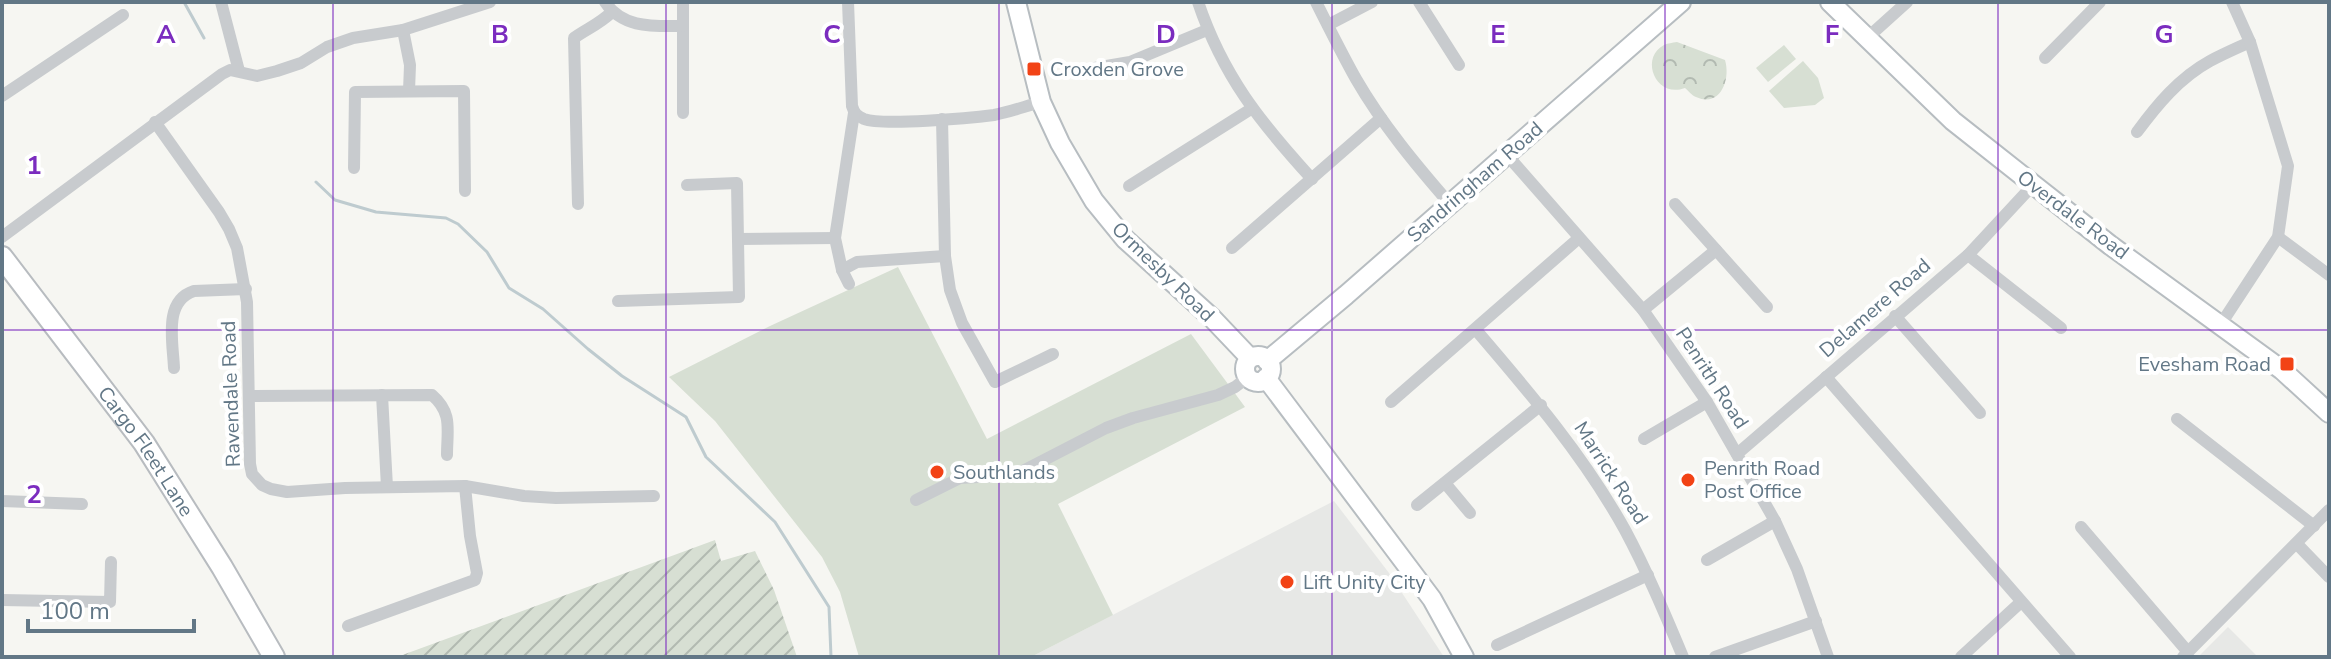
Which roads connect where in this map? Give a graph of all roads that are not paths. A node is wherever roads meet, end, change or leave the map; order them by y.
1 (221, 2) edge
2 (490, 2) edge
3 (683, 2) edge
4 (848, 2) edge
5 (1016, 2) edge
6 (1198, 2) edge
7 (1316, 2) edge
8 (1372, 2) edge
9 (1419, 2) edge
10 (1681, 2) edge
11 (1830, 2) edge
12 (1907, 2) edge
13 (2100, 2) edge
14 (2232, 2) edge
15 (608, 7) edge
16 (123, 15) dead end
17 (1328, 25) junction
18 (683, 26) junction
19 (403, 30) junction
20 (1207, 30) junction
21 (1866, 39) junction
22 (2250, 42) junction
23 (2045, 58) dead end
24 (1459, 65) dead end
25 (1083, 70) dead end
26 (239, 71) junction
27 (409, 91) junction
28 (2, 96) edge
29 (1041, 102) junction
30 (1251, 109) junction
31 (683, 113) dead end
32 (854, 113) junction
33 (1381, 118) junction
34 (942, 119) junction
35 (155, 122) junction
36 (2137, 132) dead end
37 (1507, 155) junction
38 (354, 168) dead end
39 (1312, 179) junction
40 (687, 185) dead end
41 (1129, 186) dead end
42 (2032, 186) junction
43 (465, 191) dead end
44 (578, 204) dead end
45 (1450, 204) junction
46 (1675, 204) dead end
47 (2, 237) edge
48 (2278, 237) junction
49 (835, 238) junction
50 (1579, 238) junction
51 (738, 239) junction
52 (1232, 248) dead end
53 (1716, 250) junction
54 (1968, 255) junction
55 (945, 256) junction
56 (2, 257) edge
57 (842, 270) junction
58 (2329, 275) edge
59 (849, 284) dead end
60 (246, 289) junction
61 (618, 301) dead end
62 (1767, 307) dead end
63 (1643, 310) junction
64 (1895, 316) junction
65 (2221, 324) junction
66 (2061, 328) dead end
67 (1476, 330) junction
68 (1053, 354) dead end
69 (174, 368) dead end
70 (1258, 369) junction
71 (1826, 377) junction
72 (382, 395) junction
73 (250, 396) junction
74 (1391, 402) dead end
75 (1707, 402) junction
76 (1541, 405) junction
77 (1980, 413) dead end
78 (2329, 413) edge
79 (2177, 419) dead end
80 (1644, 439) dead end
81 (1737, 454) junction
82 (447, 455) dead end
83 (1445, 483) junction
84 (465, 486) junction
85 (387, 487) junction
86 (654, 496) dead end
87 (916, 500) dead end
88 (2, 501) edge
89 (82, 504) dead end
90 (1417, 505) dead end
91 (2329, 510) edge
92 (1470, 513) dead end
93 (1775, 521) junction
94 (2314, 526) junction
95 (2081, 527) dead end
96 (2297, 544) junction
97 (1707, 560) dead end
98 (111, 562) dead end
99 (1648, 575) junction
100 (2329, 577) edge
101 (2, 600) edge
102 (2021, 602) junction
103 (1816, 621) junction
104 (348, 626) dead end
105 (1497, 645) dead end
106 (2185, 654) edge
107 (274, 657) edge
108 (1464, 657) edge
109 (1683, 657) edge
110 (1715, 657) edge
111 (1828, 657) edge
112 (1961, 657) edge
113 (2070, 657) edge

1 - 26 street
2 - 19 street
3 - 18 street
4 - 32 street
5 - 29 street, Ormesby Road
6 - 20 street
7 - 17 street
8 - 17 street
9 - 24 street
10 - 37 street, Sandringham Road
11 - 21 street, Overdale Road
12 - 21 street
13 - 23 street
14 - 22 street
15 - 18 street
15 - 44 street
16 - 28 street
17 - 33 street
18 - 31 street
19 - 26 street
19 - 27 street
20 - 25 street
20 - 30 street
21 - 42 street, Overdale Road
22 - 36 street
22 - 48 street
26 - 35 street
27 - 38 street
27 - 43 street
29 - 34 street
29 - 70 street, Ormesby Road
30 - 39 street
30 - 41 street
32 - 34 street
32 - 49 street
33 - 39 street
33 - 45 street
34 - 55 street
35 - 47 street
35 - 60 street, Ravendale Road
37 - 45 street, Sandringham Road
37 - 50 street, Penrith Road
39 - 52 street
40 - 51 street
42 - 54 street, Delamere Road
42 - 65 street, Overdale Road
45 - 70 street, Sandringham Road
46 - 53 street
48 - 58 street
48 - 65 street
49 - 51 street
49 - 57 street
50 - 63 street, Penrith Road
50 - 67 street
51 - 61 street
53 - 62 street
53 - 63 street
54 - 64 street, Delamere Road
54 - 66 street
55 - 57 street
55 - 68 street
56 - 107 main road, Cargo Fleet Lane
57 - 59 street
60 - 69 street
60 - 73 street, Ravendale Road
63 - 75 street, Penrith Road
64 - 71 street, Delamere Road
64 - 77 street
65 - 78 street, Overdale Road
67 - 74 street
67 - 76 street, Marrick Road
70 - 87 street
70 - 108 street, Ormesby Road
71 - 81 street, Delamere Road
71 - 102 street
72 - 73 street
72 - 82 street
72 - 85 street
73 - 85 street, Ravendale Road
75 - 80 street
75 - 81 street, Penrith Road
76 - 83 street
76 - 99 street, Marrick Road
79 - 94 street
81 - 93 street, Penrith Road
83 - 90 street
83 - 92 street
84 - 85 street, Ravendale Road
84 - 86 street, Ravendale Road
84 - 104 street
88 - 89 street
91 - 94 street
93 - 97 street
93 - 103 street, Penrith Road
94 - 96 street
95 - 106 street
96 - 100 street
96 - 106 street
98 - 101 street
99 - 105 street
99 - 109 street, Marrick Road
102 - 112 street
102 - 113 street
103 - 110 street
103 - 111 street, Penrith Road

